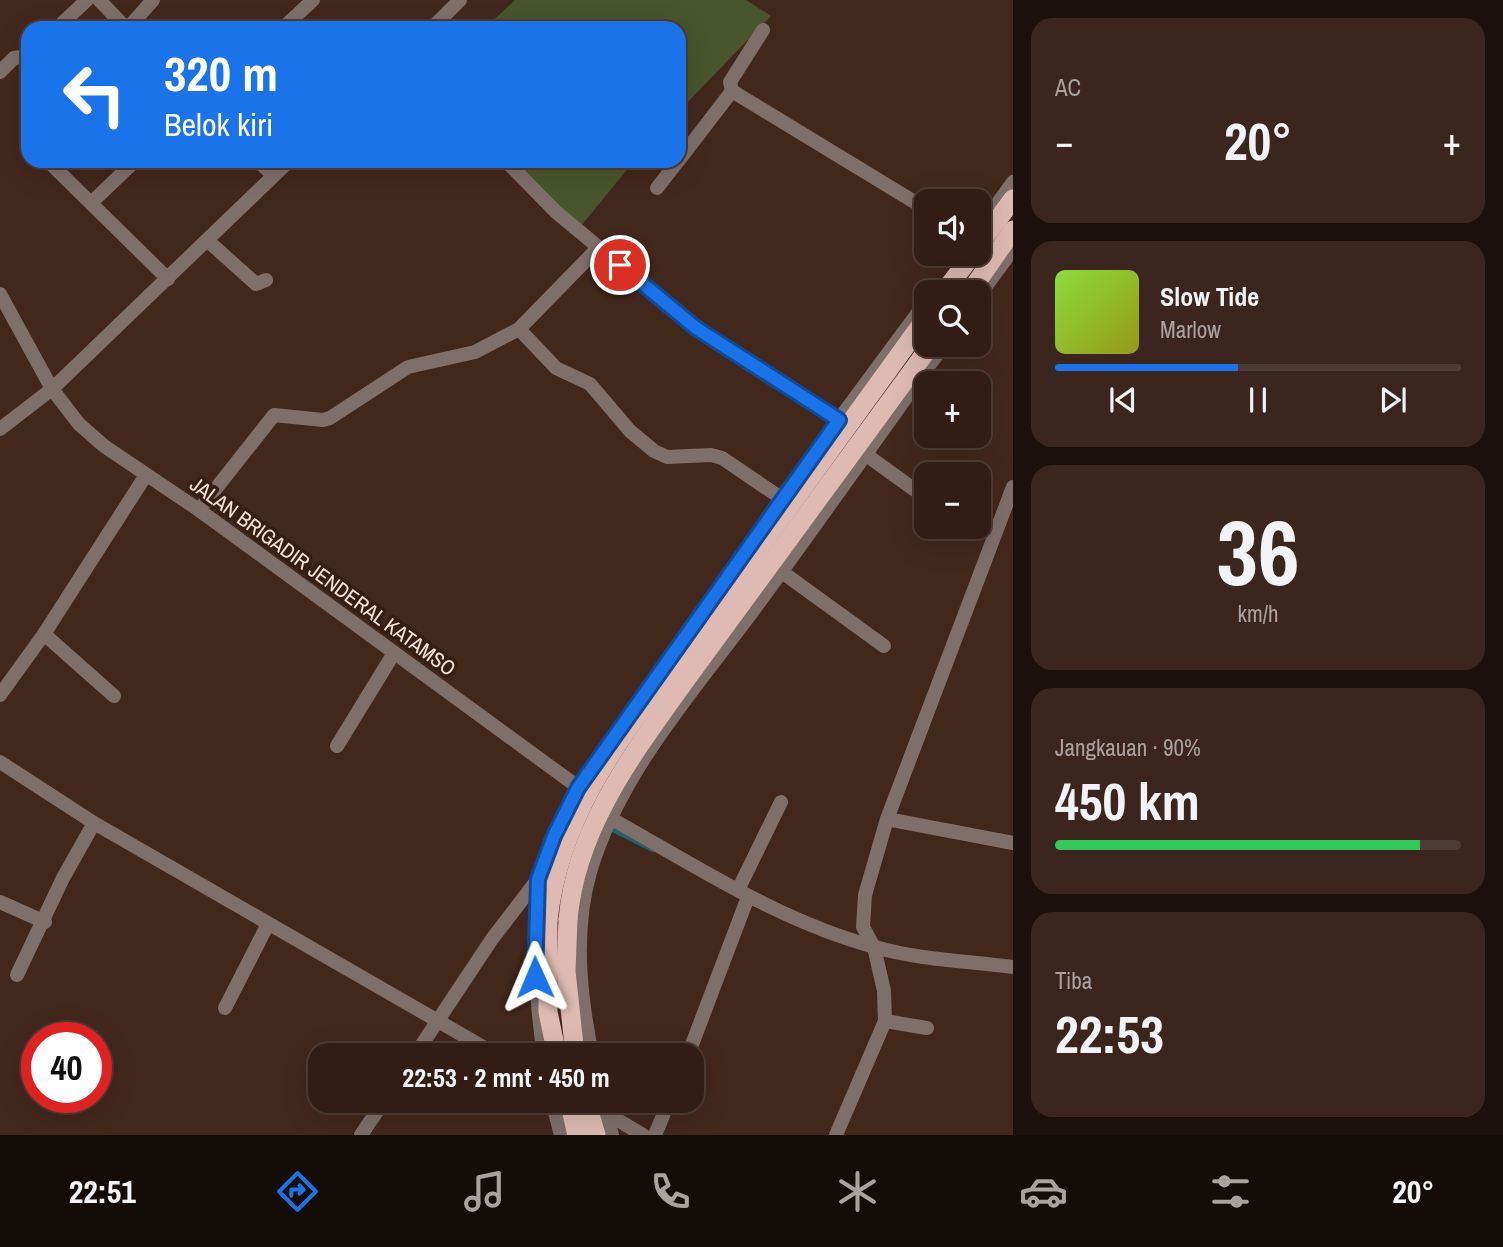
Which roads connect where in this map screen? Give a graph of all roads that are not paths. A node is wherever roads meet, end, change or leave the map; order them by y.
1 (87, 0) edge
2 (99, 0) edge
3 (153, 0) edge
4 (313, 0) edge
5 (460, 0) edge
6 (64, 21) edge
7 (120, 21) edge
8 (134, 21) edge
9 (290, 21) edge
10 (439, 21) edge
11 (762, 30) dead end
12 (21, 57) edge
13 (0, 72) edge
14 (732, 91) junction
15 (686, 151) edge
16 (56, 168) edge
17 (128, 168) edge
18 (265, 168) edge
19 (282, 168) edge
20 (513, 168) edge
21 (673, 168) edge
22 (273, 176) junction
23 (1013, 182) edge
24 (657, 188) dead end
25 (1013, 199) edge
26 (92, 202) junction
27 (914, 202) edge
28 (991, 212) edge
29 (991, 229) edge
30 (1013, 230) edge
31 (208, 241) junction
32 (598, 248) junction
33 (1011, 256) edge
34 (964, 266) edge
35 (168, 279) junction
36 (266, 280) dead end
37 (953, 280) edge
38 (978, 280) edge
39 (991, 281) edge
40 (0, 295) edge
41 (914, 318) edge
42 (519, 329) junction
43 (914, 335) edge
44 (922, 357) edge
45 (935, 357) edge
46 (52, 389) junction
47 (839, 420) junction
48 (0, 429) edge
49 (865, 454) junction
50 (146, 475) junction
51 (1013, 487) edge
52 (914, 489) edge
53 (781, 498) junction
54 (199, 510) junction
55 (1009, 511) edge
56 (991, 532) edge
57 (994, 533) junction
58 (782, 572) junction
59 (44, 634) junction
60 (884, 646) dead end
61 (394, 653) junction
62 (675, 679) junction
63 (0, 695) edge
64 (114, 696) dead end
65 (337, 746) dead end
66 (0, 762) edge
67 (578, 788) junction
68 (781, 802) dead end
69 (610, 818) junction
70 (887, 819) junction
71 (94, 823) junction
72 (1013, 844) edge
73 (590, 872) junction
74 (538, 879) junction
75 (745, 897) junction
76 (0, 902) edge
77 (45, 922) junction
78 (268, 923) junction
79 (875, 953) junction
80 (1013, 967) edge
81 (17, 975) dead end
82 (225, 1008) dead end
83 (438, 1021) junction
84 (885, 1021) junction
85 (927, 1028) dead end
86 (423, 1043) edge
87 (476, 1043) edge
88 (542, 1043) edge
89 (554, 1043) edge
90 (574, 1043) edge
91 (590, 1043) edge
92 (692, 1043) edge
93 (376, 1113) edge
94 (555, 1113) edge
95 (572, 1113) edge
96 (590, 1113) edge
97 (606, 1113) edge
98 (612, 1113) edge
99 (664, 1113) edge
100 (361, 1135) edge
101 (561, 1135) edge
102 (577, 1135) edge
103 (596, 1135) edge
104 (612, 1135) edge
105 (643, 1135) edge
106 (656, 1135) edge
107 (836, 1135) edge

1 - 6 street
2 - 7 street
3 - 8 street
4 - 9 street
5 - 10 street
11 - 14 street
12 - 13 street
14 - 15 street
14 - 27 street
16 - 26 street
17 - 26 street
18 - 22 street
19 - 22 street
20 - 32 street
21 - 24 street
22 - 31 street
23 - 28 street
25 - 29 highway
26 - 35 street
30 - 38 highway
31 - 35 street
31 - 36 street
32 - 42 street
32 - 47 street
33 - 39 street
34 - 37 highway
35 - 46 street
40 - 46 street, JALAN BRIGADIR JENDERAL KATAMSO
41 - 47 street
42 - 53 street
42 - 54 street
43 - 62 highway
44 - 62 highway
45 - 49 street
46 - 48 street
46 - 50 street, JALAN BRIGADIR JENDERAL KATAMSO
47 - 53 street
49 - 52 street
49 - 58 street
50 - 54 street, JALAN BRIGADIR JENDERAL KATAMSO
50 - 59 street
51 - 55 street
53 - 67 street
54 - 61 street, JALAN BRIGADIR JENDERAL KATAMSO
55 - 57 street
56 - 57 street
57 - 70 street
58 - 60 street
58 - 69 street
59 - 63 street
59 - 64 street
61 - 65 street
61 - 67 street, JALAN BRIGADIR JENDERAL KATAMSO
62 - 89 highway, bridge
62 - 90 highway, bridge
66 - 71 street
67 - 74 street
68 - 75 street
69 - 73 street
69 - 75 street
70 - 72 street
70 - 79 street
71 - 77 street
71 - 78 street
73 - 74 street
73 - 91 street
74 - 83 street
74 - 88 street
75 - 79 street
75 - 92 street
76 - 77 street
77 - 81 street
78 - 82 street
78 - 83 street
79 - 80 street
79 - 84 street
83 - 86 street
83 - 87 street
84 - 85 street
84 - 107 street
93 - 100 street
94 - 101 street
95 - 102 highway
96 - 103 highway
97 - 104 street
98 - 105 street
99 - 106 street

